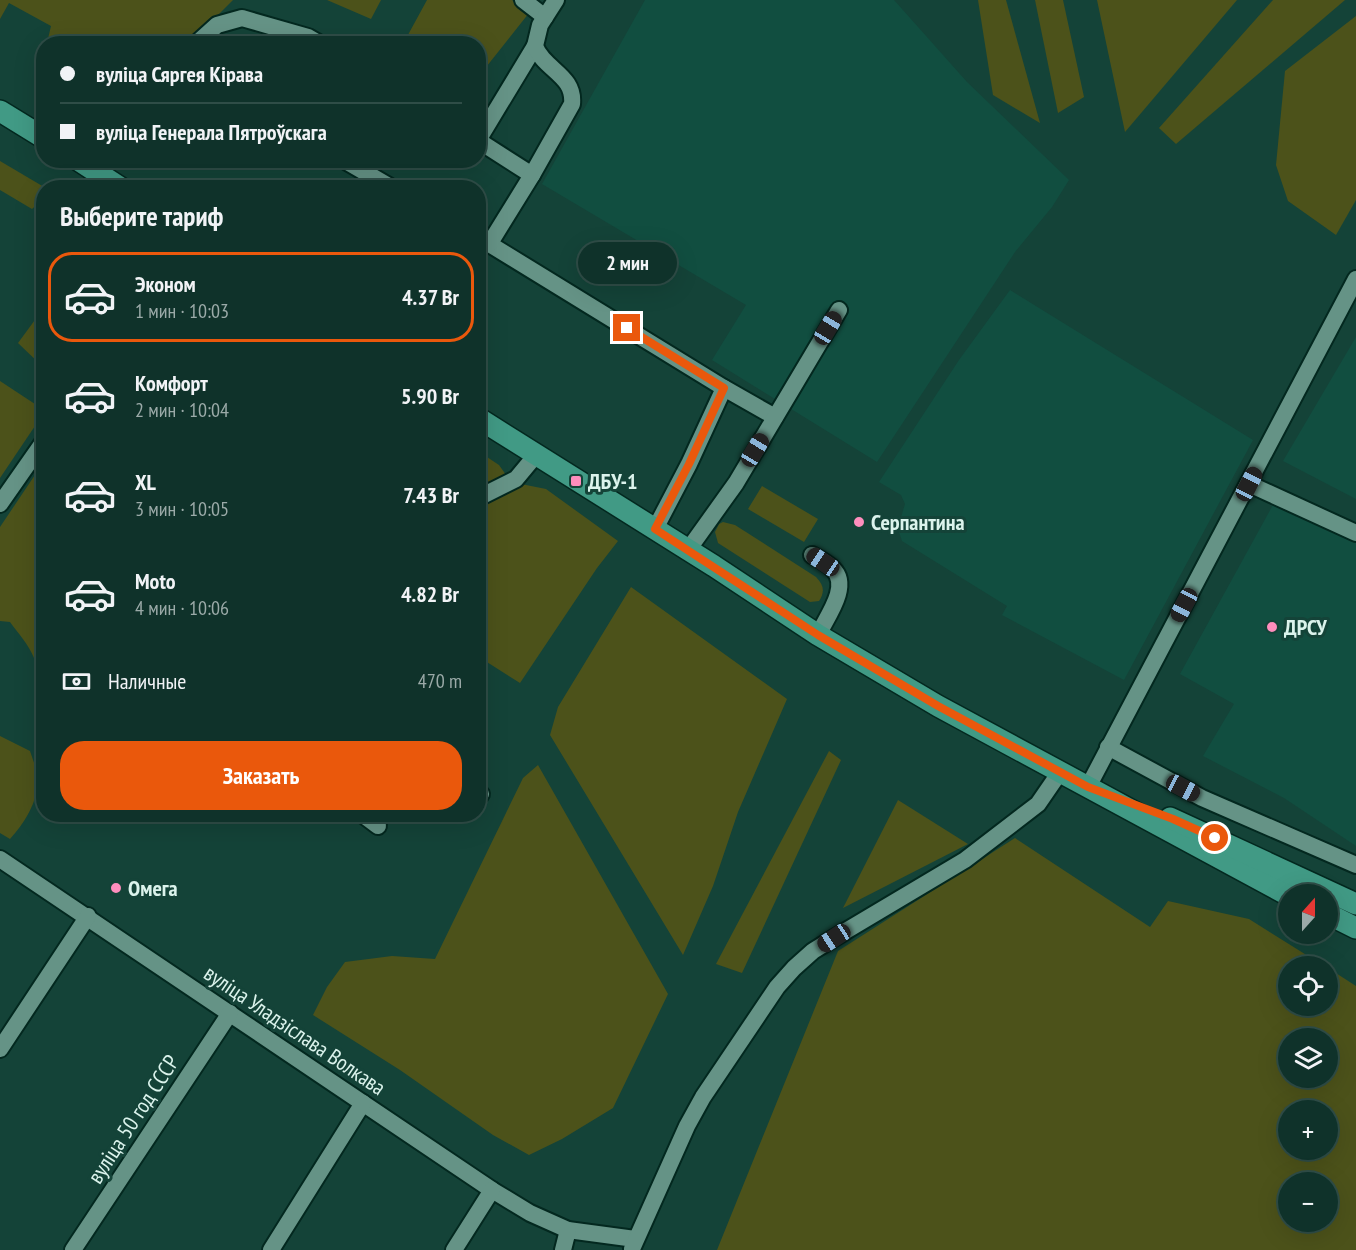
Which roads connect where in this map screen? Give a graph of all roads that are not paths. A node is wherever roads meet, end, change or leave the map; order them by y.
1 (523, 0) edge
2 (556, 0) edge
3 (545, 17) junction
4 (205, 36) edge
5 (305, 36) edge
6 (535, 46) junction
7 (0, 111) edge
8 (486, 123) edge
9 (36, 133) edge
10 (486, 146) edge
11 (90, 168) edge
12 (358, 168) edge
13 (532, 175) junction
14 (109, 180) edge
15 (378, 180) edge
16 (486, 237) edge
17 (486, 241) edge
18 (1356, 279) edge
19 (839, 309) dead end
20 (724, 388) junction
21 (775, 417) junction
22 (486, 423) edge
23 (36, 452) edge
24 (536, 455) junction
25 (1249, 484) junction
26 (486, 494) edge
27 (0, 504) edge
28 (655, 529) junction
29 (1356, 533) edge
30 (688, 550) junction
31 (812, 555) dead end
32 (818, 635) junction
33 (1108, 747) junction
34 (1060, 772) junction
35 (1088, 787) junction
36 (373, 822) edge
37 (378, 826) dead end
38 (0, 859) edge
39 (1356, 865) edge
40 (1278, 890) edge
41 (1356, 904) edge
42 (88, 916) junction
43 (1338, 919) edge
44 (1356, 928) edge
45 (230, 1013) junction
46 (0, 1049) edge
47 (363, 1103) junction
48 (492, 1190) junction
49 (568, 1230) junction
50 (633, 1245) edge
51 (73, 1250) edge
52 (271, 1250) edge
53 (454, 1250) edge
54 (563, 1250) edge

1 - 3 street
2 - 3 street
3 - 6 street
4 - 5 street
6 - 8 street
6 - 13 street
7 - 9 main road
10 - 13 street
11 - 14 main road
12 - 15 street
13 - 16 street
17 - 20 street
18 - 25 street
19 - 21 street
20 - 21 street
20 - 28 street
21 - 30 street
22 - 24 main road
23 - 27 street
24 - 26 street
24 - 28 main road
25 - 29 street
25 - 33 street
28 - 30 main road
30 - 32 main road
31 - 32 street
32 - 34 main road
33 - 35 street
33 - 39 street
34 - 35 main road
34 - 50 street
35 - 40 main road
35 - 41 main road
36 - 37 street
38 - 42 street, вуліца Уладзіслава Волкава
42 - 45 street, вуліца Уладзіслава Волкава
42 - 46 street
43 - 44 main road
45 - 47 street, вуліца Уладзіслава Волкава
45 - 51 street, вуліца 50 год СССР
47 - 48 street, вуліца Уладзіслава Волкава
47 - 52 street
48 - 49 street, вуліца Уладзіслава Волкава
48 - 53 street
49 - 50 street, вуліца Уладзіслава Волкава
49 - 54 street

